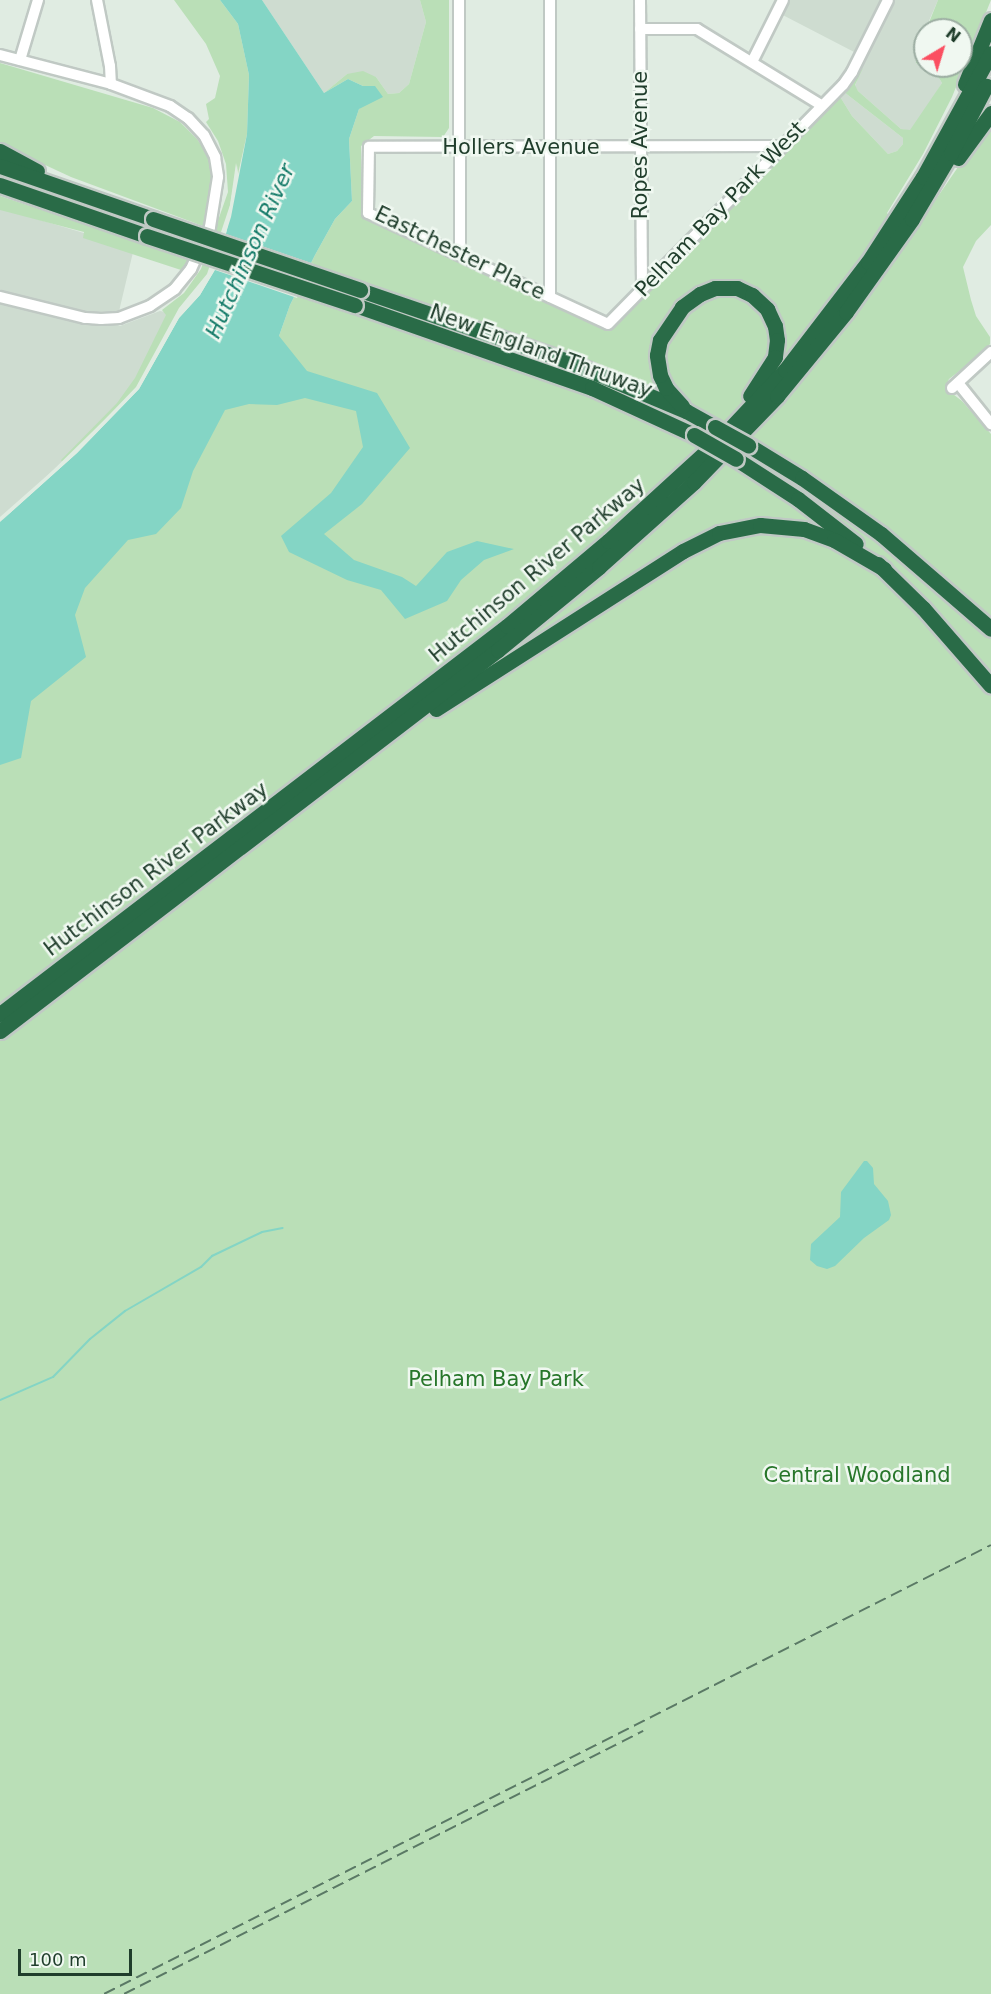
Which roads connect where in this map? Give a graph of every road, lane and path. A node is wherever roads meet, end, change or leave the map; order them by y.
1 (38, 0) edge
2 (98, 0) edge
3 (459, 0) edge
4 (550, 0) edge
5 (640, 0) edge
6 (783, 0) edge
7 (888, 0) edge
8 (991, 20) edge
9 (640, 28) junction
10 (991, 53) edge
11 (0, 55) edge
12 (20, 60) junction
13 (752, 62) junction
14 (991, 75) edge
15 (111, 84) junction
16 (822, 105) junction
17 (991, 113) edge
18 (459, 146) junction
19 (782, 146) junction
20 (369, 147) joint
21 (549, 147) junction
22 (640, 147) junction
23 (0, 151) edge
24 (0, 166) edge
25 (928, 168) junction
26 (53, 184) junction
27 (0, 185) edge
28 (913, 217) junction
29 (460, 255) junction
30 (642, 290) junction
31 (0, 297) edge
32 (550, 297) junction
33 (608, 324) joint
34 (991, 352) edge
35 (686, 411) junction
36 (991, 424) edge
37 (715, 443) junction
38 (884, 569) junction
39 (991, 629) edge
40 (991, 686) edge
41 (405, 722) junction
42 (0, 1014) edge
43 (0, 1031) edge

1 - 12 street
2 - 15 street
3 - 18 street
4 - 21 street
5 - 9 street, Ropes Avenue
6 - 13 street
7 - 16 street, Pelham Bay Park West
8 - 25 highway
9 - 13 street
9 - 22 street, Ropes Avenue
10 - 25 highway, Hutchinson River Parkway
11 - 12 street
12 - 15 street
13 - 16 street
14 - 28 highway, Hutchinson River Parkway
15 - 31 street
16 - 19 street, Pelham Bay Park West
17 - 28 highway
18 - 20 street, Hollers Avenue
18 - 21 street, Hollers Avenue
18 - 29 street
19 - 22 street, Hollers Avenue
19 - 30 street, Pelham Bay Park West
20 - 29 street, Eastchester Place
21 - 22 street, Hollers Avenue
21 - 32 street
22 - 30 street, Ropes Avenue
23 - 26 highway
24 - 26 highway, New England Thruway
25 - 37 highway, Hutchinson River Parkway
26 - 35 highway, New England Thruway, bridge
27 - 38 highway, New England Thruway, bridge
28 - 41 highway, Hutchinson River Parkway
29 - 32 street, Eastchester Place
30 - 33 street, Pelham Bay Park West
32 - 33 street, Eastchester Place
34 - 36 street
35 - 37 highway
35 - 39 highway, New England Thruway, bridge
37 - 42 highway, Hutchinson River Parkway
38 - 40 highway, New England Thruway
38 - 41 highway
41 - 43 highway, Hutchinson River Parkway

